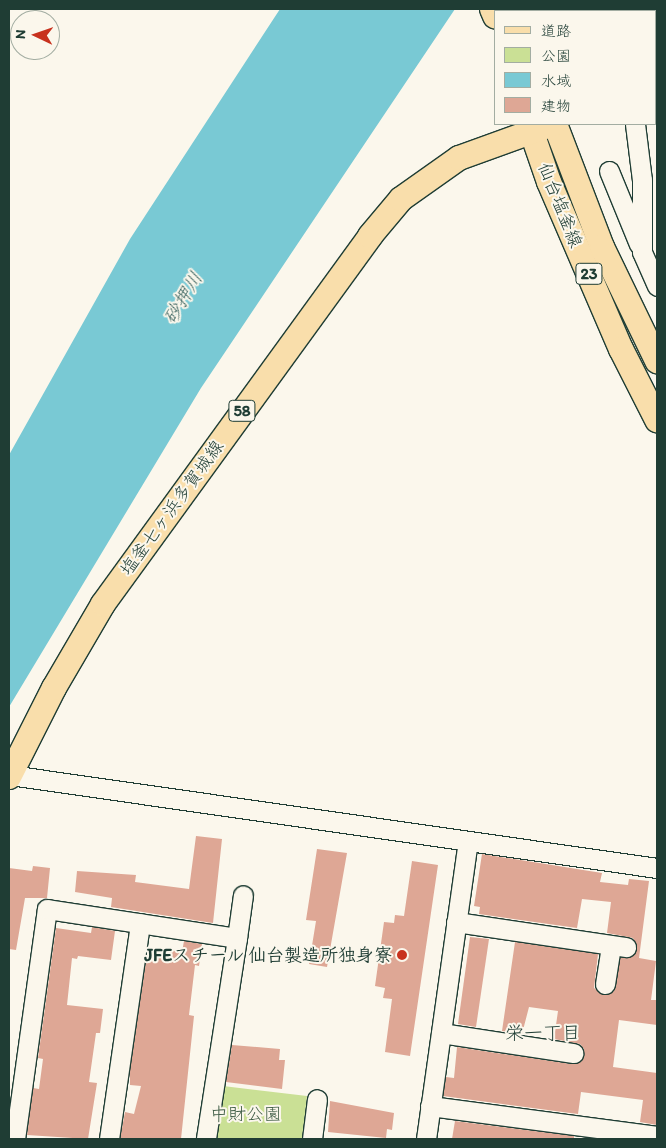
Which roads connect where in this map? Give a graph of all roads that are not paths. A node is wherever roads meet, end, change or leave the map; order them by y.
1 (542, 125) edge
2 (635, 125) edge
3 (608, 171) dead end
4 (642, 252) junction
5 (657, 286) edge
6 (657, 361) edge
7 (657, 420) edge
8 (9, 776) edge
9 (468, 842) junction
10 (657, 868) edge
11 (243, 895) dead end
12 (456, 922) junction
13 (140, 923) junction
14 (237, 938) junction
15 (606, 984) dead end
16 (441, 1033) junction
17 (573, 1053) dead end
18 (317, 1099) dead end
19 (430, 1106) junction
20 (657, 1136) edge
21 (12, 1139) edge
22 (109, 1139) edge
23 (206, 1139) edge
24 (312, 1139) edge
25 (426, 1139) edge

1 - 6 main road, 仙台塩釜線 / 23
1 - 7 main road, 仙台塩釜線 / 23
1 - 8 main road, 塩釜七ヶ浜多賀城線 / 58
2 - 4 street
3 - 4 street
4 - 5 street
8 - 9 street
9 - 10 street
9 - 12 street
11 - 14 street
12 - 15 street
12 - 16 street
13 - 14 street
13 - 21 street
13 - 22 street
14 - 23 street
16 - 17 street
16 - 19 street
18 - 24 street
19 - 20 street
19 - 25 street

